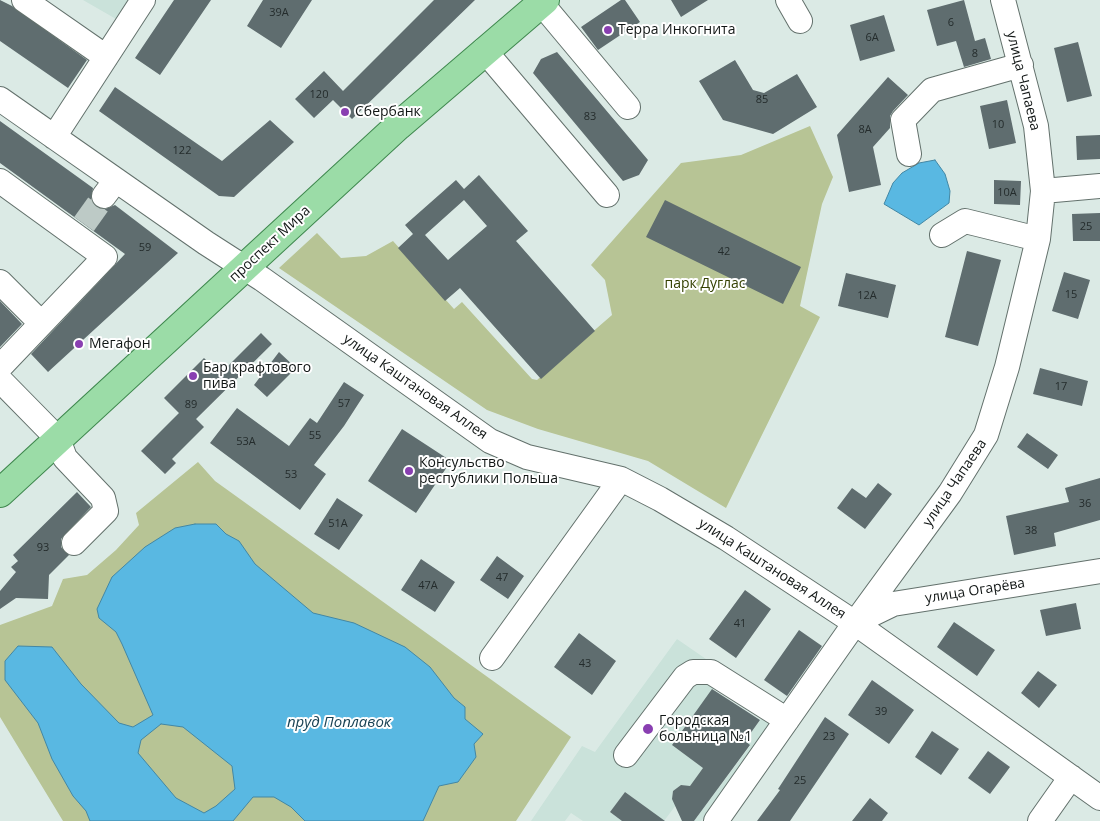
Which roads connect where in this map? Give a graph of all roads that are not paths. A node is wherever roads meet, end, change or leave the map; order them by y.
1 (24, 0) edge
2 (143, 0) edge
3 (788, 0) edge
4 (1003, 0) edge
5 (534, 1) edge
6 (800, 21) dead end
7 (484, 50) junction
8 (106, 57) junction
9 (1020, 65) junction
10 (0, 99) edge
11 (628, 107) dead end
12 (54, 137) junction
13 (909, 154) dead end
14 (0, 181) edge
15 (1100, 186) edge
16 (1043, 191) junction
17 (607, 195) dead end
18 (942, 235) dead end
19 (1038, 239) junction
20 (237, 263) junction
21 (0, 282) edge
22 (42, 324) junction
23 (0, 366) edge
24 (0, 380) edge
25 (52, 433) junction
26 (0, 470) edge
27 (621, 480) junction
28 (0, 494) edge
29 (74, 543) dead end
30 (1100, 571) edge
31 (854, 623) junction
32 (492, 658) dead end
33 (787, 720) junction
34 (626, 755) dead end
35 (1070, 777) junction
36 (1100, 798) edge
37 (716, 821) edge
38 (1040, 821) edge

1 - 8 street
2 - 8 street
3 - 6 street
4 - 9 street, улица Чапаева
5 - 7 main road, проспект Мира
5 - 11 street
5 - 20 main road, проспект Мира
7 - 17 street
7 - 20 main road, проспект Мира
8 - 12 street
9 - 13 street
9 - 16 street, улица Чапаева
10 - 12 street, улица Каштановая Аллея
12 - 20 street, улица Каштановая Аллея
14 - 22 street
15 - 16 street
16 - 19 street, улица Чапаева
18 - 19 street
19 - 31 street, улица Чапаева
20 - 25 main road, проспект Мира
20 - 27 street, улица Каштановая Аллея
21 - 22 street
22 - 23 street
24 - 25 street
25 - 26 main road, проспект Мира
25 - 28 main road, проспект Мира
25 - 29 street
27 - 31 street, улица Каштановая Аллея
27 - 32 street
30 - 31 street, улица Огарёва
31 - 33 street, улица Чапаева
31 - 35 street, улица Каштановая Аллея
33 - 34 street
33 - 37 street, улица Чапаева
35 - 36 street, улица Каштановая Аллея
35 - 38 street

